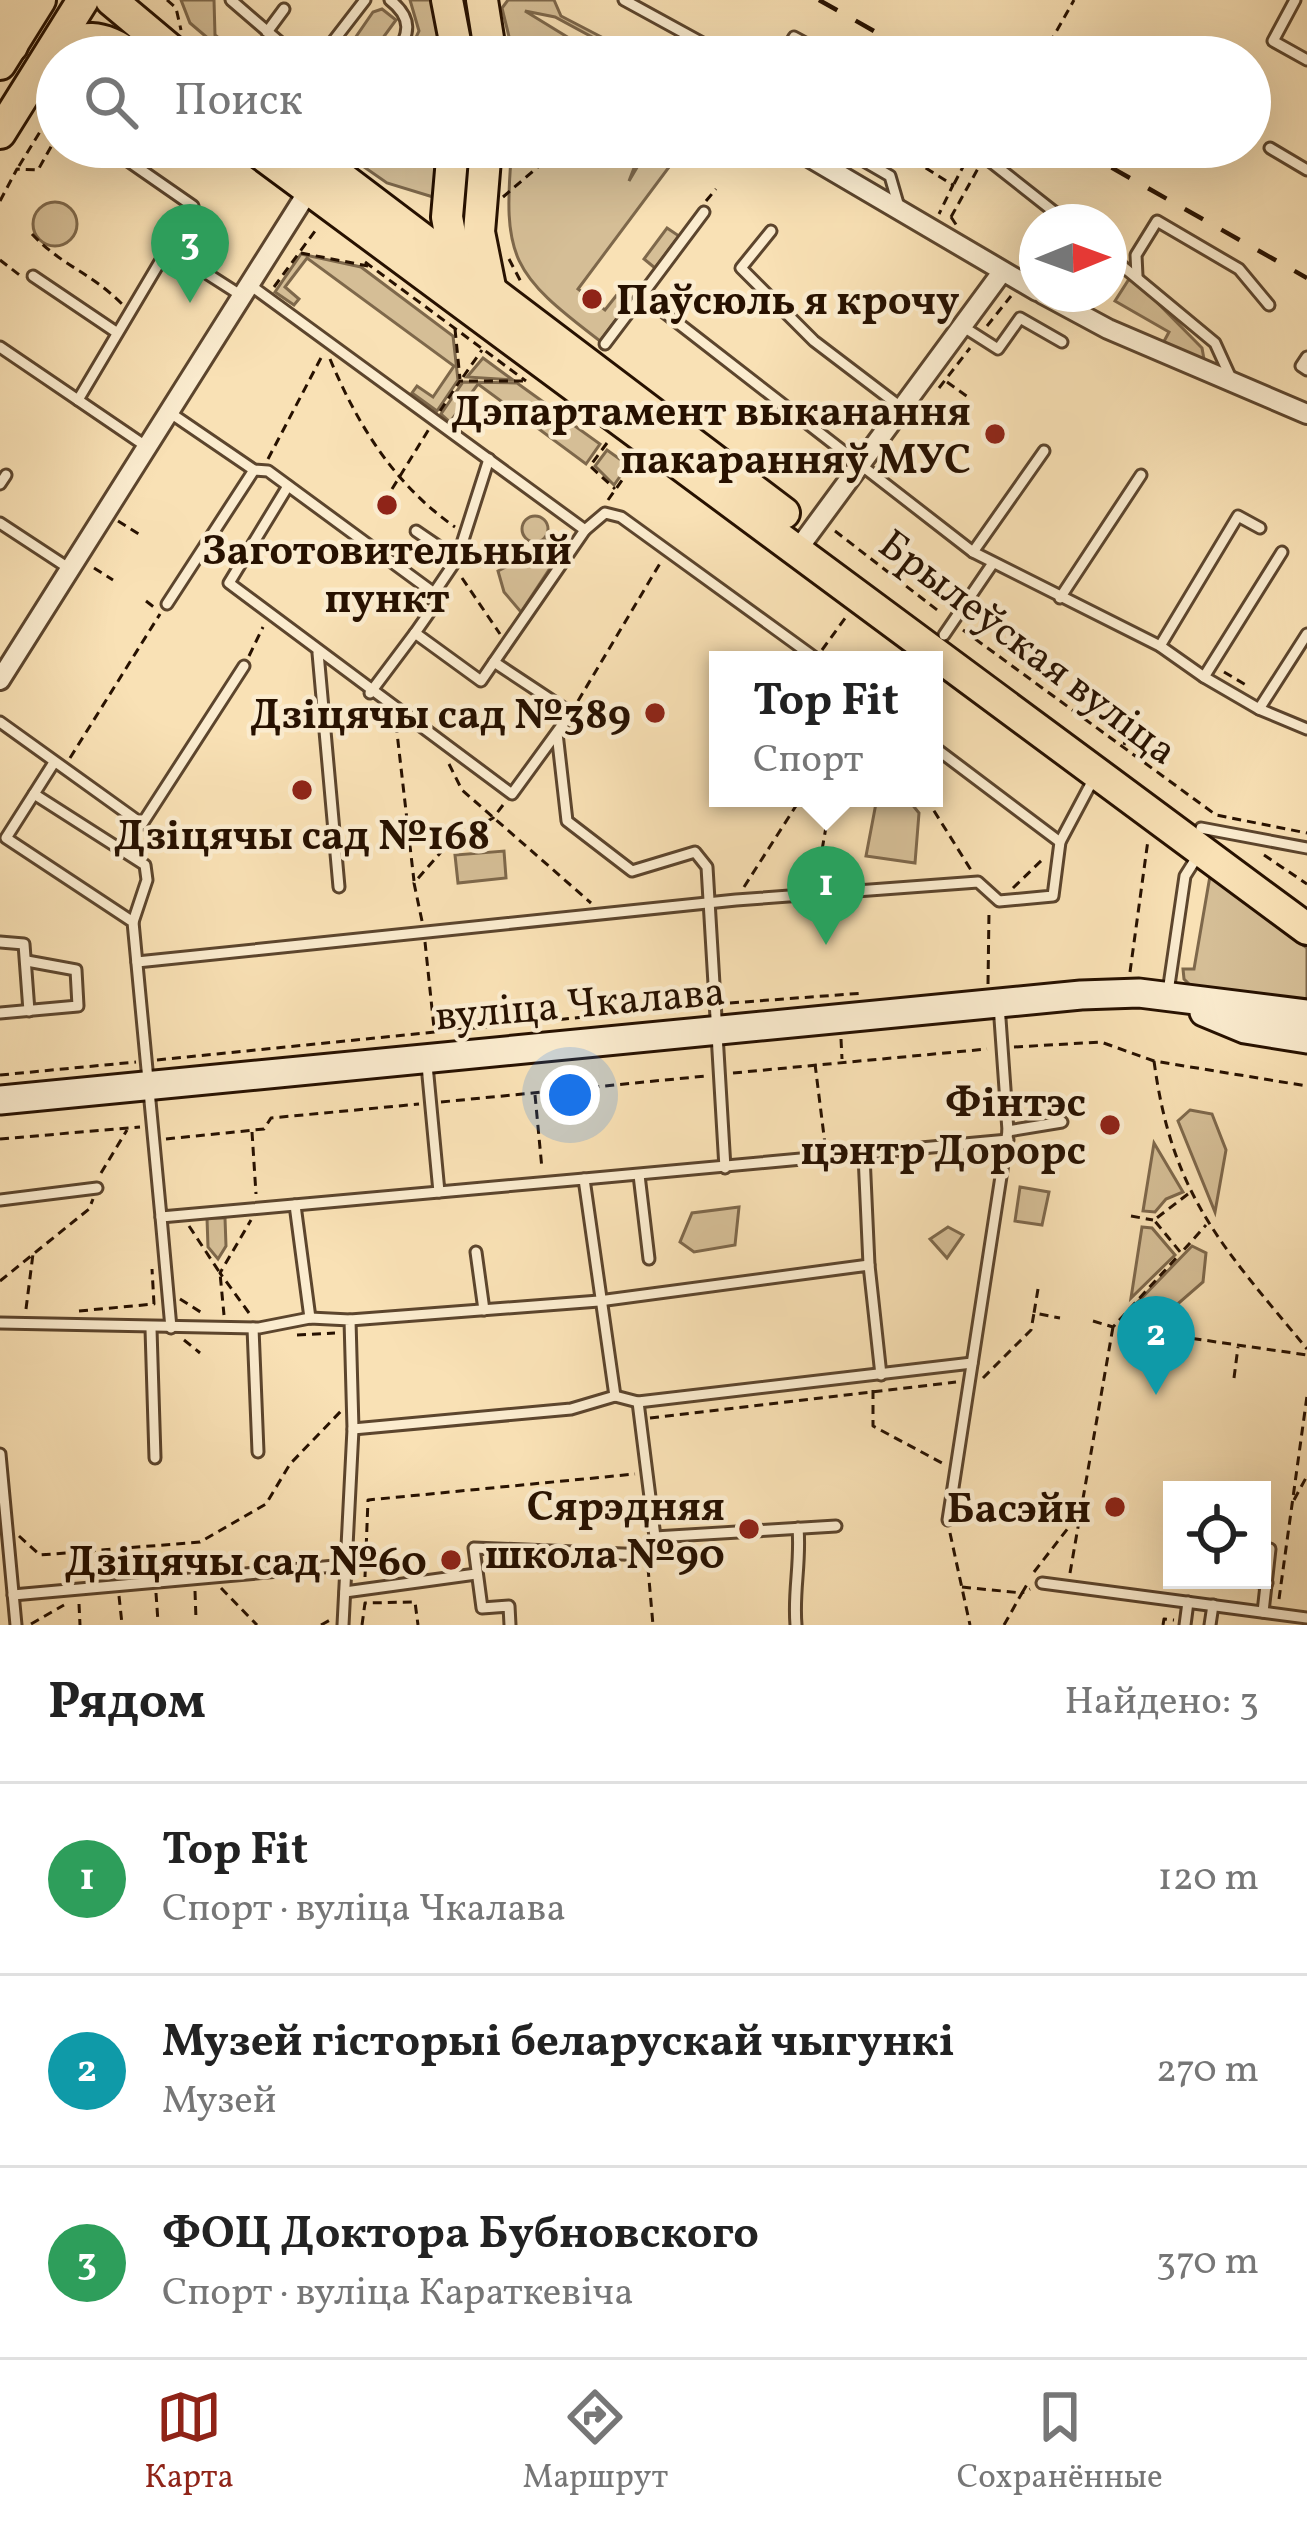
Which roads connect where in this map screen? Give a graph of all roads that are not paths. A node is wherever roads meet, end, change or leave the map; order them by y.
1 (8, 0) edge
2 (40, 0) edge
3 (83, 0) edge
4 (111, 0) edge
5 (231, 0) edge
6 (365, 0) edge
7 (390, 0) edge
8 (447, 0) edge
9 (482, 0) edge
10 (624, 0) edge
11 (1294, 0) edge
12 (284, 9) dead end
13 (267, 32) junction
14 (61, 36) edge
15 (154, 36) edge
16 (272, 36) edge
17 (337, 36) edge
18 (404, 36) edge
19 (454, 36) edge
20 (488, 36) edge
21 (690, 36) edge
22 (6, 55) edge
23 (1307, 60) edge
24 (36, 76) edge
25 (0, 133) edge
26 (1271, 149) edge
27 (138, 168) edge
28 (314, 168) edge
29 (321, 168) edge
30 (451, 168) edge
31 (484, 168) edge
32 (827, 168) edge
33 (876, 168) edge
34 (999, 168) edge
35 (1307, 170) edge
36 (1044, 204) edge
37 (704, 212) dead end
38 (900, 212) junction
39 (447, 217) junction
40 (771, 231) dead end
41 (479, 232) junction
42 (167, 248) junction
43 (394, 251) junction
44 (454, 261) junction
45 (1127, 268) edge
46 (1002, 272) junction
47 (33, 276) road end
48 (1137, 276) junction
49 (1019, 281) edge
50 (246, 291) junction
51 (642, 295) junction
52 (1269, 305) dead end
53 (472, 307) junction
54 (1078, 312) edge
55 (962, 326) junction
56 (116, 332) junction
57 (1062, 342) dead end
58 (605, 344) dead end
59 (0, 347) edge
60 (1307, 357) edge
61 (1307, 370) edge
62 (1232, 380) junction
63 (78, 400) junction
64 (902, 408) junction
65 (170, 412) junction
66 (1307, 414) edge
67 (147, 446) junction
68 (1044, 451) dead end
69 (489, 460) junction
70 (861, 464) junction
71 (258, 470) junction
72 (1141, 475) dead end
73 (288, 486) junction
74 (0, 523) edge
75 (1260, 529) dead end
76 (585, 530) junction
77 (416, 531) dead end
78 (813, 536) junction
79 (973, 552) junction
80 (1282, 552) dead end
81 (457, 559) junction
82 (74, 563) junction
83 (993, 563) junction
84 (434, 593) junction
85 (1060, 598) junction
86 (167, 604) road end
87 (948, 629) junction
88 (415, 633) junction
89 (1307, 634) edge
90 (1160, 646) junction
91 (807, 651) edge
92 (318, 653) junction
93 (494, 662) junction
94 (244, 666) road end
95 (1204, 677) junction
96 (0, 680) edge
97 (370, 693) junction
98 (1259, 709) junction
99 (0, 722) edge
100 (1307, 729) edge
101 (557, 733) junction
102 (943, 754) edge
103 (58, 767) junction
104 (1097, 770) junction
105 (34, 794) junction
106 (1202, 838) junction
107 (1060, 842) junction
108 (1307, 848) edge
109 (339, 887) dead end
110 (709, 903) junction
111 (1307, 906) edge
112 (133, 922) junction
113 (1307, 928) edge
114 (0, 942) edge
115 (27, 961) junction
116 (136, 962) junction
117 (1167, 997) junction
118 (999, 1003) junction
119 (29, 1011) junction
120 (0, 1013) edge
121 (1307, 1014) edge
122 (716, 1018) junction
123 (1307, 1039) edge
124 (430, 1046) junction
125 (147, 1074) junction
126 (0, 1100) edge
127 (1062, 1122) dead end
128 (1008, 1135) junction
129 (864, 1155) junction
130 (725, 1168) junction
131 (639, 1174) junction
132 (584, 1179) junction
133 (97, 1188) road end
134 (439, 1192) junction
135 (0, 1200) edge
136 (295, 1205) junction
137 (161, 1217) junction
138 (476, 1252) dead end
139 (649, 1259) dead end
140 (869, 1265) junction
141 (599, 1301) junction
142 (484, 1310) junction
143 (310, 1318) junction
144 (350, 1320) junction
145 (0, 1323) edge
146 (171, 1328) junction
147 (256, 1328) junction
148 (152, 1329) junction
149 (972, 1363) junction
150 (881, 1375) junction
151 (615, 1396) junction
152 (638, 1402) junction
153 (353, 1429) junction
154 (258, 1452) dead end
155 (0, 1454) edge
156 (155, 1458) dead end
157 (948, 1520) road end
158 (836, 1526) dead end
159 (797, 1528) junction
160 (655, 1537) junction
161 (346, 1565) junction
162 (476, 1574) junction
163 (1042, 1582) road end
164 (1266, 1589) edge
165 (345, 1592) junction
166 (13, 1595) junction
167 (1188, 1601) junction
168 (1213, 1605) junction
169 (1241, 1607) junction
170 (1263, 1612) junction
171 (1307, 1618) edge
172 (16, 1625) edge
173 (344, 1625) edge
174 (510, 1625) edge
175 (796, 1625) edge
176 (1185, 1625) edge
177 (1210, 1625) edge
178 (1239, 1625) edge

1 - 22 main road
2 - 22 main road
3 - 14 main road
4 - 15 main road
5 - 13 lane
6 - 17 lane
7 - 18 lane
8 - 19 main road
9 - 20 main road
10 - 21 lane
11 - 23 lane
12 - 13 lane
13 - 16 lane
24 - 25 main road
26 - 35 lane
27 - 42 lane
28 - 50 street
29 - 43 main road, Брылеўская вуліца
30 - 39 main road
31 - 41 main road
32 - 38 street
33 - 38 lane
34 - 36 lane
37 - 51 lane
38 - 46 street
39 - 43 main road
39 - 44 main road
40 - 64 lane
41 - 44 main road
41 - 53 main road
42 - 50 lane
42 - 56 lane
43 - 44 main road, Брылеўская вуліца
43 - 53 main road, Брылеўская вуліца
44 - 53 main road, Брылеўская вуліца
45 - 48 lane
46 - 49 street
46 - 55 street
47 - 56 lane
48 - 52 lane
48 - 62 lane
50 - 65 street
50 - 69 lane
51 - 58 lane
51 - 70 lane
53 - 78 main road, Брылеўская вуліца
54 - 62 street
55 - 57 lane
55 - 64 street
56 - 63 lane
59 - 63 lane
60 - 61 lane
62 - 66 street
63 - 67 lane
64 - 70 street
65 - 67 street
65 - 71 lane
67 - 82 street
68 - 79 lane
69 - 76 lane
69 - 81 lane
70 - 78 street
70 - 79 lane
71 - 73 lane
71 - 86 lane
72 - 85 lane
73 - 84 lane
73 - 92 lane
74 - 82 lane
75 - 90 lane
76 - 91 lane
76 - 93 lane
77 - 81 lane
78 - 87 main road, Брылеўская вуліца
78 - 104 main road, Брылеўская вуліца
79 - 83 lane
80 - 95 lane
81 - 84 lane
82 - 96 street
83 - 85 lane
83 - 87 lane
84 - 88 lane
85 - 90 lane
87 - 106 main road, Брылеўская вуліца
88 - 93 lane
88 - 97 lane
89 - 98 lane
90 - 95 lane
92 - 97 lane
92 - 109 lane
93 - 101 lane
94 - 103 lane
95 - 98 lane
97 - 101 lane
98 - 100 lane
99 - 103 lane
101 - 110 lane
102 - 107 lane
103 - 105 lane
104 - 106 main road, Брылеўская вуліца
104 - 107 lane
105 - 112 lane
105 - 112 lane
106 - 108 lane
106 - 111 main road, Брылеўская вуліца
106 - 113 main road, Брылеўская вуліца
106 - 117 lane
107 - 110 lane
110 - 116 lane
110 - 122 lane
112 - 116 lane
114 - 115 lane
115 - 119 lane
115 - 119 lane
116 - 125 lane
117 - 118 main road, вуліца Чкалава
117 - 121 main road, вуліца Чкалава
117 - 123 main road, вуліца Чкалава
118 - 122 main road, вуліца Чкалава
118 - 128 lane
119 - 120 lane
122 - 124 main road, вуліца Чкалава
122 - 130 lane
124 - 125 main road, вуліца Чкалава
124 - 134 lane
125 - 126 main road, вуліца Чкалава
125 - 137 lane
127 - 128 lane
128 - 129 lane
128 - 149 lane
129 - 130 lane
129 - 140 lane
130 - 131 lane
131 - 132 lane
131 - 139 lane
132 - 134 lane
132 - 141 lane
133 - 135 lane
134 - 136 lane
136 - 137 lane
136 - 143 lane
137 - 146 lane
138 - 142 lane
140 - 141 lane
140 - 150 lane
141 - 142 lane
141 - 151 lane
142 - 144 lane
143 - 144 lane
143 - 147 lane
144 - 153 lane
145 - 148 lane
146 - 147 lane
146 - 148 lane
147 - 154 lane
148 - 156 lane
149 - 150 lane
149 - 157 lane
150 - 152 lane
151 - 152 lane
151 - 153 lane
152 - 160 lane
153 - 161 lane
155 - 166 lane
158 - 159 lane
159 - 160 lane
159 - 175 lane
160 - 162 lane
161 - 165 lane
161 - 166 lane
162 - 165 lane
162 - 174 lane
163 - 167 lane
164 - 170 lane
165 - 173 lane
166 - 172 lane
167 - 168 lane
167 - 176 lane
168 - 169 lane
168 - 177 lane
169 - 170 lane
169 - 178 lane
170 - 171 lane

